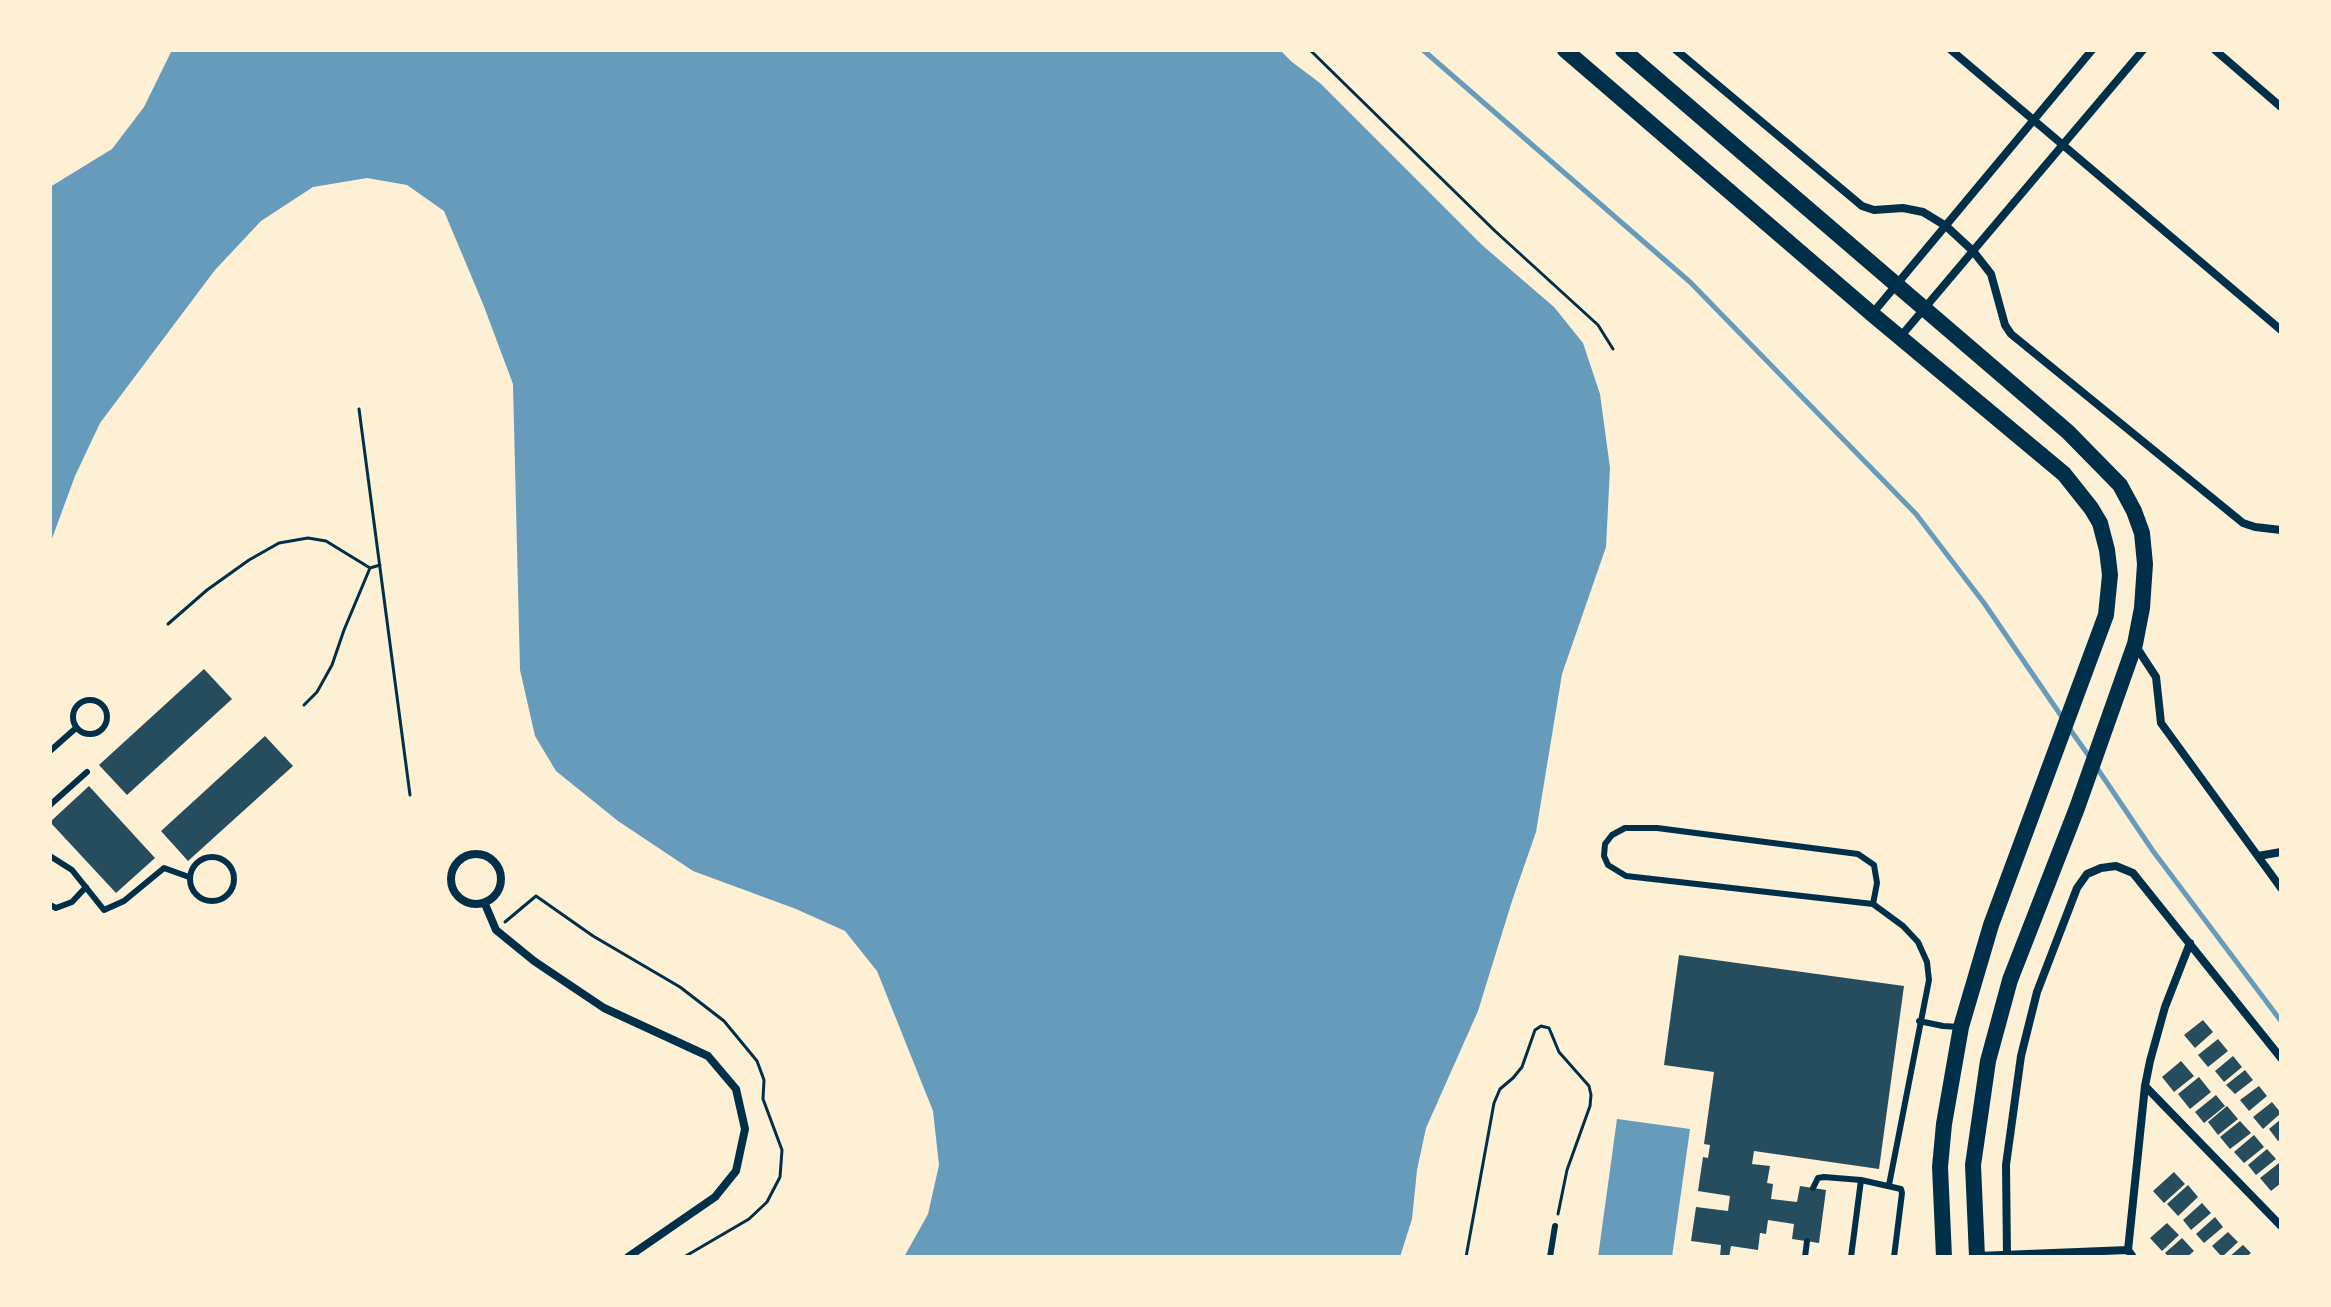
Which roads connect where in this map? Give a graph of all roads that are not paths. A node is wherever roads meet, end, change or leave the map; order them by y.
1 (1565, 50) edge
2 (1623, 50) edge
3 (1676, 50) edge
4 (1951, 50) edge
5 (2092, 50) edge
6 (2143, 50) edge
7 (2215, 50) edge
8 (2281, 107) edge
9 (2034, 120) junction
10 (2063, 145) junction
11 (1946, 226) junction
12 (1973, 251) junction
13 (1897, 284) junction
14 (1924, 309) junction
15 (1872, 314) junction
16 (2281, 330) edge
17 (1901, 336) junction
18 (2281, 530) edge
19 (2135, 644) junction
20 (76, 728) junction
21 (50, 751) edge
22 (87, 772) dead end
23 (50, 805) edge
24 (2281, 852) edge
25 (50, 856) edge
26 (2258, 856) junction
27 (189, 877) junction
28 (86, 887) junction
29 (2281, 888) edge
30 (485, 904) junction
31 (1873, 904) junction
32 (50, 905) edge
33 (2190, 943) junction
34 (1919, 1021) junction
35 (1961, 1027) junction
36 (2281, 1058) edge
37 (2145, 1086) junction
38 (1861, 1180) junction
39 (1889, 1185) junction
40 (1813, 1188) dead end
41 (1555, 1226) road end
42 (2281, 1226) edge
43 (1807, 1241) dead end
44 (2131, 1253) edge
45 (2006, 1256) edge
46 (628, 1257) edge
47 (1550, 1257) edge
48 (1805, 1257) edge
49 (1851, 1257) edge
50 (1894, 1257) edge
51 (1944, 1257) edge
52 (1977, 1257) edge

1 - 15 main road
2 - 13 main road
3 - 11 street
4 - 9 street
5 - 9 street
6 - 10 street
7 - 8 street
9 - 10 street
9 - 11 street
10 - 12 street
10 - 16 street
11 - 12 street
11 - 13 street
12 - 14 street
12 - 18 street
13 - 14 main road
13 - 15 street
14 - 17 street
14 - 19 main road
15 - 17 main road
17 - 35 main road
19 - 26 street
19 - 52 main road
20 - 20 lane
20 - 21 lane
22 - 23 lane
24 - 26 street
25 - 28 lane
26 - 29 street
27 - 27 lane
27 - 28 lane
28 - 32 lane
30 - 30 street
30 - 46 street
31 - 31 lane
31 - 34 lane
33 - 36 street
33 - 37 street
33 - 45 street
34 - 35 lane
34 - 39 lane
35 - 51 main road
37 - 42 street
37 - 44 street
38 - 39 lane
38 - 40 lane
38 - 49 lane
39 - 50 lane
41 - 47 lane
43 - 48 lane
44 - 45 street
45 - 52 street

